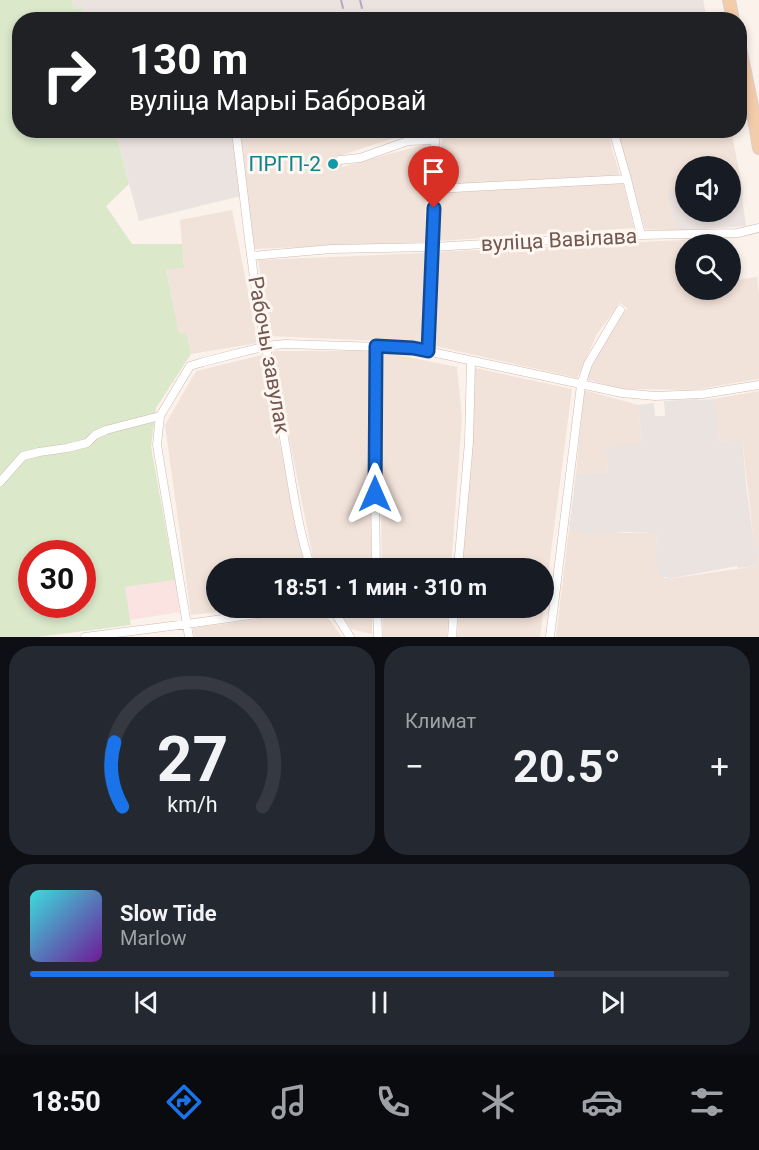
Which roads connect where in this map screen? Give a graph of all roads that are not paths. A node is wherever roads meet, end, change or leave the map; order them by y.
1 (747, 73) edge
2 (756, 106) edge
3 (615, 138) edge
4 (237, 140) dead end
5 (759, 148) edge
6 (340, 160) dead end
7 (627, 179) junction
8 (435, 189) junction
9 (759, 228) edge
10 (641, 235) junction
11 (433, 247) junction
12 (251, 256) junction
13 (620, 310) dead end
14 (266, 346) junction
15 (376, 346) junction
16 (428, 351) junction
17 (471, 361) junction
18 (581, 385) junction
19 (759, 385) edge
20 (160, 416) junction
21 (0, 482) edge
22 (308, 558) edge
23 (376, 558) edge
24 (459, 558) edge
25 (230, 618) edge
26 (339, 618) edge
27 (377, 618) edge
28 (453, 618) edge
29 (187, 624) junction
30 (85, 637) edge
31 (189, 637) edge
32 (351, 637) edge
33 (378, 637) edge
34 (452, 637) edge
35 (550, 637) edge

1 - 2 main road
2 - 5 main road
3 - 7 street
4 - 12 street, Рабочы завулак
6 - 8 street
7 - 8 street
7 - 10 street
8 - 11 street
9 - 10 street, вуліца Вавілава
10 - 11 street, вуліца Вавілава
11 - 12 street, вуліца Вавілава
11 - 16 street
12 - 14 street, Рабочы завулак
13 - 18 street
14 - 15 street
14 - 20 street
14 - 22 street, Рабочы завулак
15 - 16 street
15 - 23 street
16 - 17 street
17 - 18 street
17 - 24 street
18 - 19 street
18 - 35 street
20 - 21 street
20 - 29 street
25 - 29 street
26 - 32 street
27 - 33 street
28 - 34 street
29 - 30 street
29 - 31 street

